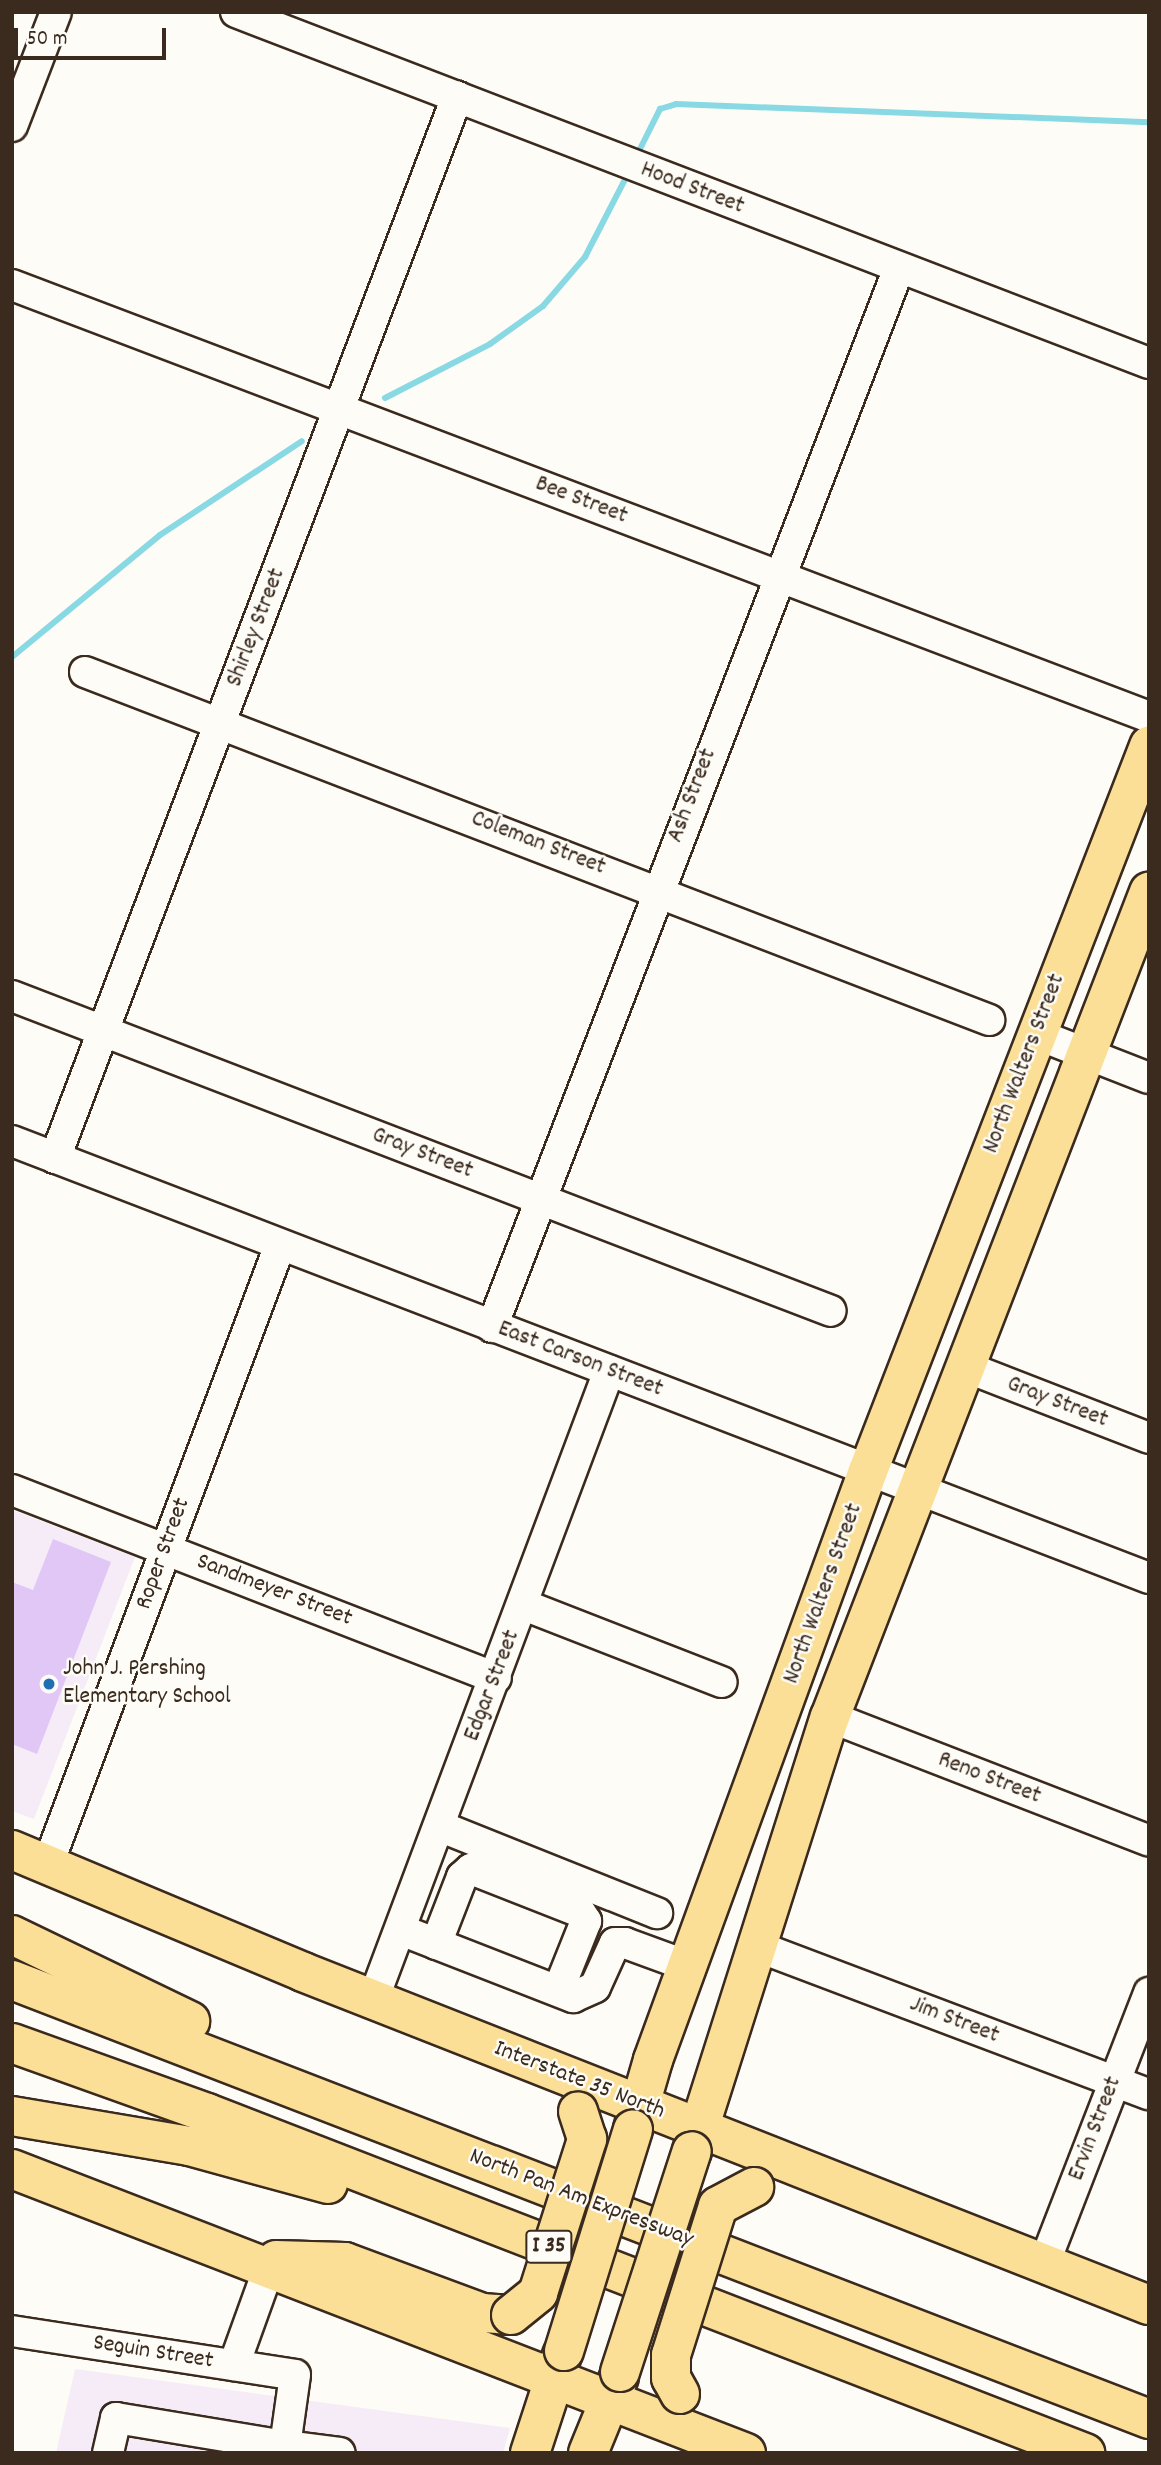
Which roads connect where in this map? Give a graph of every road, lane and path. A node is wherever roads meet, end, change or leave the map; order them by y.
1 (55, 12) edge
2 (236, 12) edge
3 (457, 97) junction
4 (12, 126) edge
5 (899, 268) junction
6 (12, 285) edge
7 (1149, 363) edge
8 (340, 410) junction
9 (780, 575) junction
10 (85, 672) dead end
11 (1149, 717) edge
12 (220, 723) junction
13 (1149, 746) edge
14 (657, 890) junction
15 (1149, 892) edge
16 (12, 996) edge
17 (989, 1020) dead end
18 (104, 1031) junction
19 (1036, 1034) junction
20 (1086, 1054) junction
21 (1149, 1078) edge
22 (12, 1141) edge
23 (55, 1158) junction
24 (540, 1200) junction
25 (280, 1245) junction
26 (831, 1311) dead end
27 (492, 1327) junction
28 (966, 1367) junction
29 (609, 1371) junction
30 (1149, 1438) edge
31 (868, 1471) junction
32 (12, 1490) edge
33 (917, 1490) junction
34 (166, 1549) junction
35 (1149, 1578) edge
36 (524, 1605) junction
37 (496, 1678) junction
38 (721, 1682) dead end
39 (830, 1717) junction
40 (439, 1826) junction
41 (1149, 1841) edge
42 (12, 1850) edge
43 (48, 1864) junction
44 (657, 1913) dead end
45 (401, 1930) junction
46 (12, 1935) edge
47 (436, 1944) junction
48 (759, 1947) junction
49 (688, 1966) junction
50 (12, 1980) edge
51 (558, 1991) junction
52 (1149, 1993) edge
53 (373, 2000) junction
54 (480, 2042) junction
55 (12, 2043) edge
56 (1114, 2081) junction
57 (1149, 2094) edge
58 (12, 2116) edge
59 (636, 2117) junction
60 (697, 2140) junction
61 (12, 2169) edge
62 (844, 2187) junction
63 (556, 2191) junction
64 (531, 2241) junction
65 (257, 2263) junction
66 (1044, 2264) junction
67 (1149, 2305) edge
68 (12, 2331) edge
69 (969, 2347) junction
70 (234, 2365) junction
71 (558, 2365) junction
72 (615, 2386) junction
73 (1149, 2404) edge
74 (1149, 2419) edge
75 (179, 2441) edge
76 (228, 2445) edge
77 (737, 2449) edge
78 (312, 2450) edge
79 (108, 2453) edge
80 (530, 2453) edge
81 (588, 2453) edge
82 (1085, 2453) edge

1 - 4 street
2 - 3 street, Hood Street
3 - 5 street, Hood Street
3 - 8 street, Shirley Street
5 - 7 street, Hood Street
5 - 9 street, Ash Street
6 - 8 street, Bee Street
8 - 9 street, Bee Street
8 - 12 street, Shirley Street
9 - 11 street, Bee Street
9 - 14 street, Ash Street
10 - 12 street, Coleman Street
12 - 14 street, Coleman Street
12 - 18 street, Shirley Street
13 - 19 main road, North Walters Street
14 - 17 street, Coleman Street
14 - 24 street, Ash Street
15 - 20 main road, North Walters Street
16 - 18 street, Gray Street
18 - 23 street, Shirley Street
18 - 24 street, Gray Street
19 - 20 street
19 - 31 main road, North Walters Street
20 - 21 street
20 - 28 main road, North Walters Street
22 - 23 street, East Carson Street
23 - 25 street, East Carson Street
24 - 26 street, Gray Street
24 - 27 street, Ash Street
25 - 27 street, East Carson Street
25 - 34 street, Roper Street
27 - 29 street, East Carson Street
28 - 30 street, Gray Street
28 - 33 main road, North Walters Street
29 - 31 street, East Carson Street
29 - 36 street, Edgar Street
31 - 33 street, East Carson Street
31 - 49 main road, North Walters Street
32 - 34 street, Sandmeyer Street
33 - 35 street, East Carson Street
33 - 39 main road, North Walters Street
34 - 37 street, Sandmeyer Street
34 - 43 street, Roper Street
36 - 37 street, Edgar Street
36 - 38 street
37 - 40 street, Edgar Street
39 - 41 street, Reno Street
39 - 48 main road, North Walters Street
40 - 44 street
40 - 45 street, Edgar Street
42 - 43 main road, Interstate 35 North
43 - 53 main road, Interstate 35 North
45 - 47 street
45 - 53 street, Edgar Street
46 - 63 main road
47 - 51 street
47 - 51 street
48 - 56 street, Jim Street
48 - 60 main road, North Walters Street
49 - 51 street
49 - 59 main road, North Walters Street
50 - 63 main road, North Pan Am Expressway / I 35
52 - 56 street, Ervin Street
53 - 54 main road, Interstate 35 North
54 - 59 main road, Interstate 35 North
54 - 65 main road, bridge
55 - 64 main road, I 35
56 - 57 street, Jim Street
56 - 66 street, Ervin Street
58 - 64 main road
59 - 60 main road, Interstate 35 North
59 - 71 main road, North Walters Street, bridge
60 - 62 main road, Interstate 35 North
60 - 72 main road, North Walters Street, bridge
61 - 65 main road
62 - 66 main road, Interstate 35 North
62 - 77 main road, bridge
63 - 69 main road, North Pan Am Expressway / I 35
64 - 82 main road, I 35
65 - 70 street, Seguin Street
65 - 71 main road
66 - 67 main road, Interstate 35 North
68 - 70 street, Seguin Street
69 - 73 main road
69 - 74 main road, North Pan Am Expressway / I 35
70 - 78 street
71 - 72 main road
71 - 80 main road, North Walters Street
72 - 77 main road
72 - 81 main road, North Walters Street
75 - 76 street
75 - 79 street
76 - 78 street

